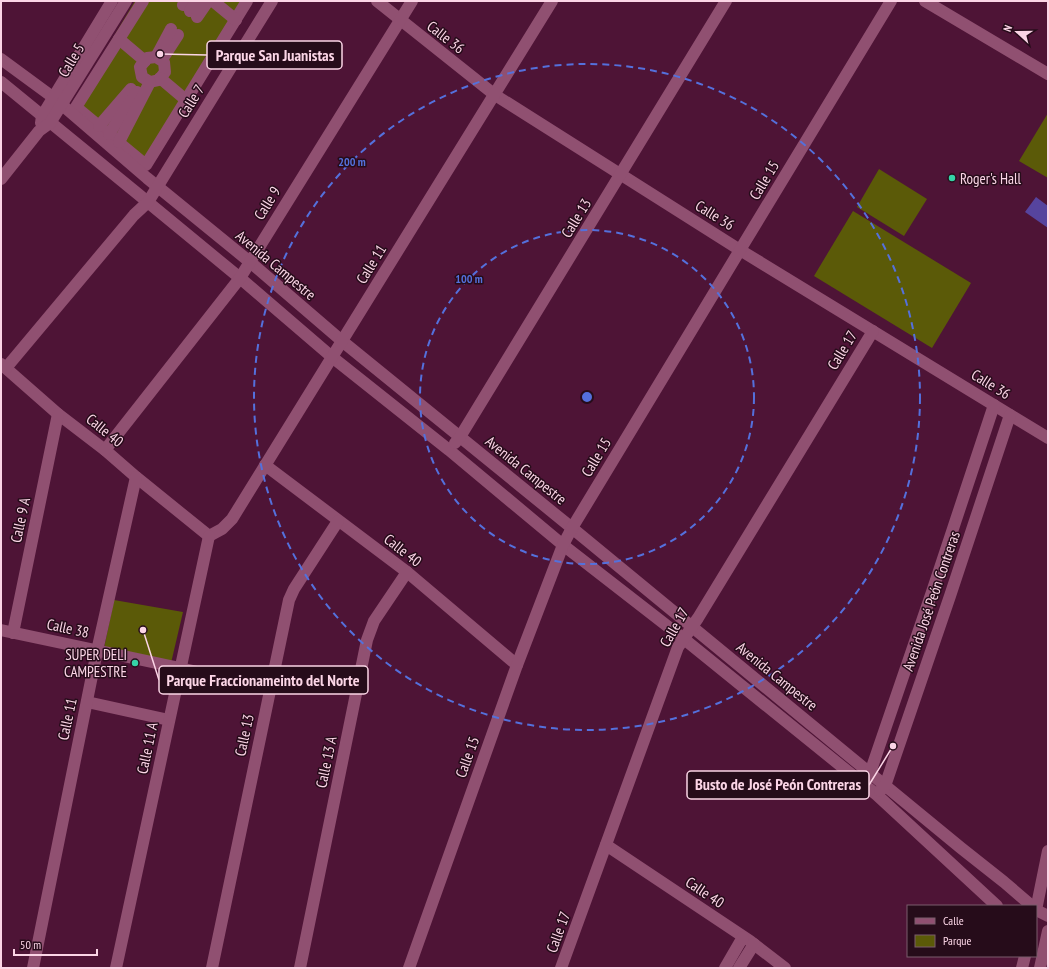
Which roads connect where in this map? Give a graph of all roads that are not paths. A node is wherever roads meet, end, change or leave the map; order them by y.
1 (112, 1) edge
2 (126, 1) edge
3 (143, 1) edge
4 (202, 1) edge
5 (208, 1) edge
6 (213, 1) edge
7 (247, 1) edge
8 (254, 1) edge
9 (272, 1) edge
10 (377, 1) edge
11 (412, 1) edge
12 (552, 1) edge
13 (726, 1) edge
14 (891, 1) edge
15 (926, 1) edge
16 (190, 7) edge
17 (236, 20) junction
18 (400, 21) junction
19 (176, 33) dead end
20 (117, 42) junction
21 (1, 59) edge
22 (155, 72) junction
23 (1048, 74) edge
24 (1, 82) edge
25 (495, 95) junction
26 (188, 97) junction
27 (58, 102) junction
28 (46, 120) junction
29 (109, 134) junction
30 (621, 175) junction
31 (147, 178) junction
32 (1, 179) edge
33 (158, 186) junction
34 (138, 194) junction
35 (148, 202) junction
36 (134, 215) junction
37 (740, 250) junction
38 (250, 262) junction
39 (240, 278) junction
40 (873, 331) junction
41 (342, 341) junction
42 (332, 357) junction
43 (3, 366) edge
44 (994, 405) junction
45 (58, 414) junction
46 (1010, 415) junction
47 (460, 437) junction
48 (1048, 438) edge
49 (105, 450) junction
50 (449, 450) junction
51 (265, 465) junction
52 (136, 477) junction
53 (338, 521) junction
54 (572, 528) junction
55 (209, 536) junction
56 (563, 545) junction
57 (407, 572) junction
58 (933, 588) junction
59 (950, 596) junction
60 (692, 626) junction
61 (7, 632) edge
62 (684, 639) junction
63 (97, 651) junction
64 (517, 665) junction
65 (180, 668) junction
66 (270, 689) junction
67 (87, 702) junction
68 (169, 720) junction
69 (870, 773) junction
70 (861, 783) junction
71 (885, 786) junction
72 (877, 795) junction
73 (606, 845) junction
74 (1048, 851) edge
75 (996, 905) edge
76 (1031, 905) edge
77 (1037, 905) edge
78 (1037, 910) edge
79 (1048, 916) edge
80 (1044, 933) edge
81 (744, 937) junction
82 (754, 944) junction
83 (1025, 957) edge
84 (32, 968) edge
85 (116, 968) edge
86 (212, 968) edge
87 (300, 968) edge
88 (409, 968) edge
89 (562, 968) edge
90 (725, 968) edge
91 (739, 968) edge
92 (785, 968) edge
93 (1022, 968) edge
94 (1040, 968) edge

1 - 27 street, Calle 5
2 - 27 street, Calle 5
3 - 20 street
4 - 16 street
5 - 16 street
6 - 17 street
7 - 17 street
8 - 31 street, Calle 7
9 - 33 street, Calle 7
10 - 18 street, Calle 36
11 - 18 street, Calle 9
12 - 25 street, Calle 11
13 - 30 street, Calle 13
14 - 37 street, Calle 15
15 - 23 street
17 - 26 street
18 - 25 street, Calle 36
18 - 38 street, Calle 9
19 - 22 street
20 - 22 street
20 - 29 street
21 - 27 street, Avenida Campestre
22 - 26 street
22 - 29 street
22 - 29 street
24 - 28 street, Avenida Campestre
25 - 30 street, Calle 36
25 - 41 street, Calle 11
26 - 29 street
27 - 28 street, Calle 5
27 - 31 street, Avenida Campestre
28 - 32 street, Calle 5
28 - 34 street, Avenida Campestre
30 - 37 street, Calle 36
30 - 47 street, Calle 13
31 - 33 street, Avenida Campestre
31 - 34 street, Calle 7
33 - 35 street, Calle 7
33 - 38 street, Avenida Campestre
34 - 35 street, Avenida Campestre
34 - 36 street, Calle 7
35 - 36 street, Calle 7
35 - 39 street, Avenida Campestre
36 - 43 street, Calle 7
37 - 40 street, Calle 36
37 - 54 street, Calle 15
38 - 39 street, Calle 9
38 - 41 street, Avenida Campestre
39 - 42 street, Avenida Campestre
39 - 49 street, Calle 9
40 - 44 street, Calle 36
40 - 60 street, Calle 17
41 - 42 street, Calle 11
41 - 47 street, Avenida Campestre
42 - 50 street, Avenida Campestre
42 - 51 street, Calle 11
43 - 45 street, Calle 40
44 - 46 street, Calle 36
44 - 58 street, Avenida José Peón Contreras
45 - 49 street, Calle 40
45 - 61 street, Calle 9 A
46 - 48 street, Calle 36
46 - 59 street, Avenida José Peón Contreras
47 - 50 street, Calle 13
47 - 54 street, Avenida Campestre
49 - 52 street, Calle 40
50 - 56 street, Avenida Campestre
51 - 53 street, Calle 40
51 - 55 street, Calle 11
52 - 55 street, Calle 40
52 - 63 street, Calle 11
53 - 57 street, Calle 40
53 - 66 street, Calle 13
54 - 56 street, Calle 15
54 - 60 street, Avenida Campestre
55 - 65 street, Calle 11 A
56 - 62 street, Avenida Campestre
56 - 64 street, Calle 15
57 - 64 street, Calle 40
57 - 87 street, Calle 13 A
58 - 59 street
58 - 69 street, Avenida José Peón Contreras
59 - 71 street, Avenida José Peón Contreras
60 - 62 street, Calle 17
60 - 69 street, Avenida Campestre
61 - 63 street, Calle 38
62 - 70 street, Avenida Campestre
62 - 73 street, Calle 17
63 - 65 street, Calle 38
63 - 67 street, Calle 11
64 - 88 street, Calle 15
65 - 66 street, Calle 38
65 - 68 street, Calle 11 A
66 - 86 street, Calle 13
67 - 68 street
67 - 84 street, Calle 11
68 - 85 street, Calle 11 A
69 - 70 street, Avenida José Peón Contreras
69 - 71 street, Avenida Campestre
70 - 72 street, Avenida Campestre
71 - 72 street, Avenida José Peón Contreras
71 - 76 street, Avenida Campestre
72 - 75 street, Avenida Campestre
73 - 81 street, Calle 40
73 - 89 street, Calle 17
74 - 77 street
78 - 79 street
80 - 94 street
81 - 82 street, Calle 40
81 - 90 street
82 - 91 street
82 - 92 street, Calle 40
83 - 93 street

